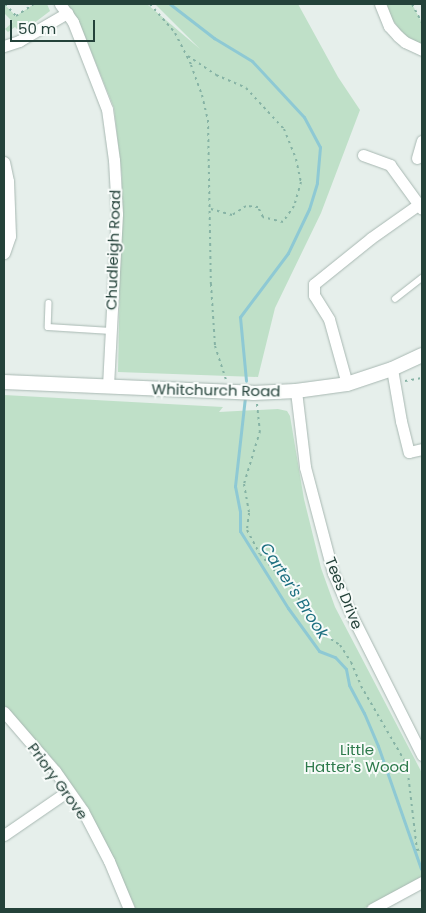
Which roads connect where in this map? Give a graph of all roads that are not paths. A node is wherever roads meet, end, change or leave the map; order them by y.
1 (380, 4) edge
2 (64, 8) edge
3 (5, 43) edge
4 (422, 50) edge
5 (422, 140) edge
6 (363, 155) dead end
7 (417, 158) dead end
8 (4, 162) edge
9 (421, 207) edge
10 (4, 253) edge
11 (422, 278) edge
12 (395, 299) dead end
13 (49, 303) dead end
14 (111, 331) junction
15 (422, 355) edge
16 (393, 376) junction
17 (4, 382) edge
18 (348, 384) junction
19 (108, 387) junction
20 (296, 391) junction
21 (422, 449) edge
22 (4, 712) edge
23 (422, 754) edge
24 (68, 791) junction
25 (4, 835) edge
26 (422, 882) edge
27 (129, 909) edge
28 (372, 909) edge

1 - 4 street
2 - 3 street
2 - 14 street, Chudleigh Road
5 - 7 street
6 - 9 street
8 - 10 street
9 - 18 street
11 - 12 lane
13 - 14 lane
14 - 19 street, Chudleigh Road
15 - 16 street, Whitchurch Road
16 - 18 street, Whitchurch Road
16 - 21 street
17 - 19 street, Whitchurch Road
18 - 20 street, Whitchurch Road
19 - 20 street, Whitchurch Road
20 - 23 street, Tees Drive
22 - 24 street, Priory Grove
24 - 25 street
24 - 27 street, Priory Grove
26 - 28 street

